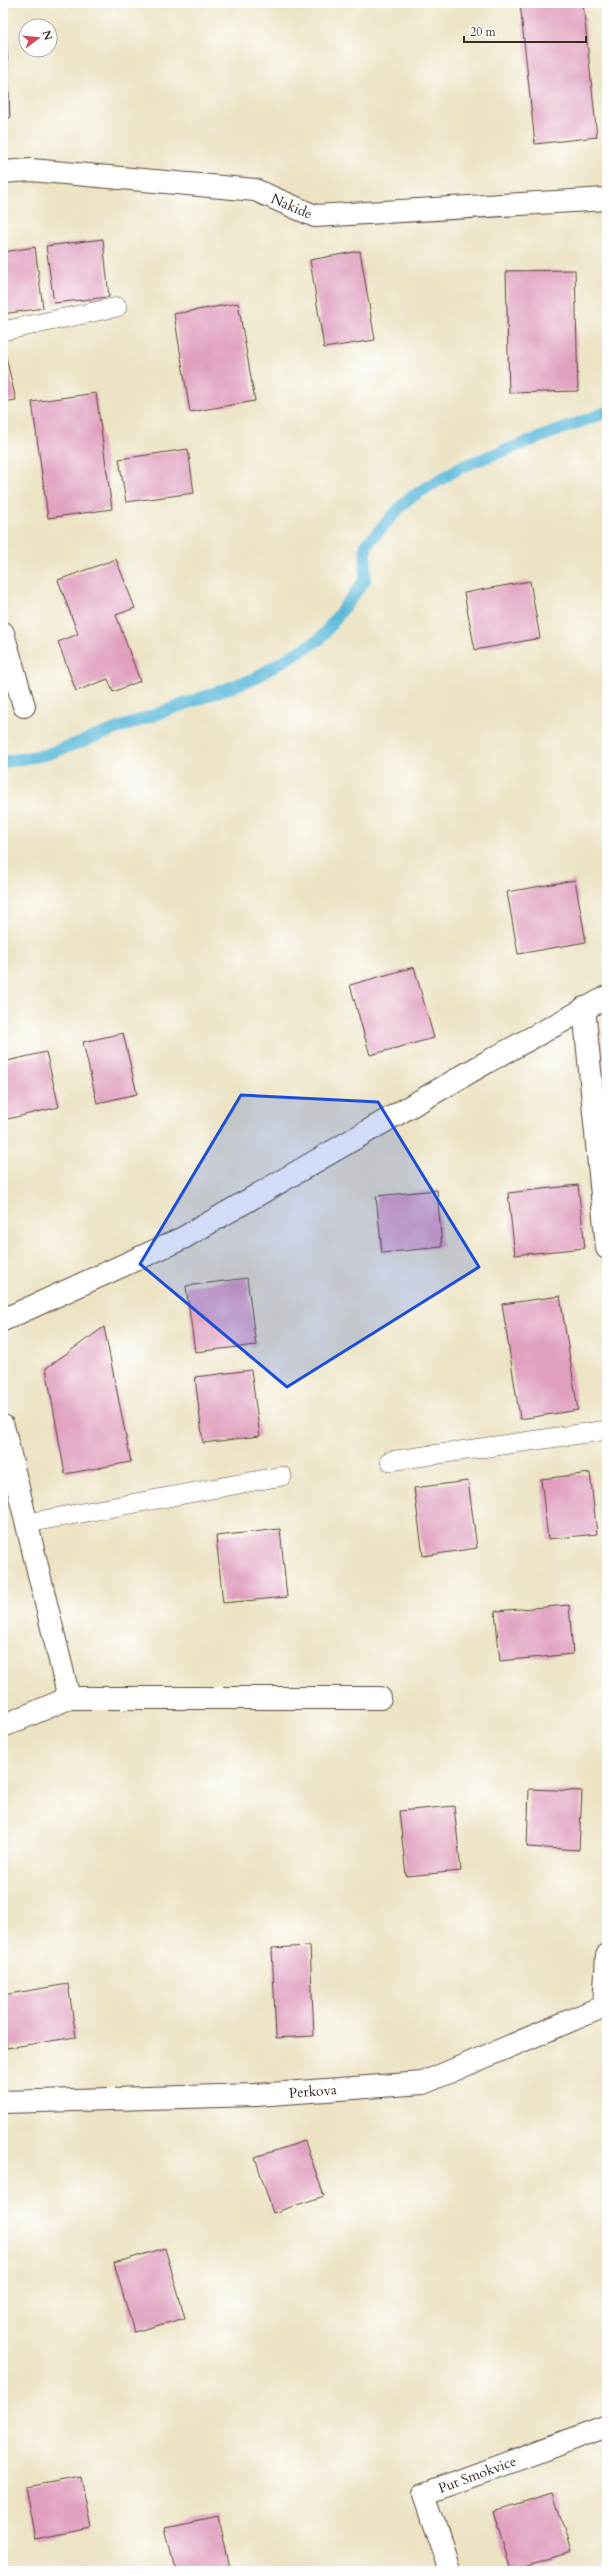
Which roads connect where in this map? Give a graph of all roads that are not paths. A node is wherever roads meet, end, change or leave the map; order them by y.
1 (3, 172) edge
2 (607, 199) edge
3 (117, 307) dead end
4 (3, 331) edge
5 (3, 633) edge
6 (24, 706) dead end
7 (607, 997) edge
8 (584, 1008) junction
9 (607, 1248) edge
10 (3, 1320) edge
11 (3, 1426) edge
12 (607, 1430) edge
13 (390, 1461) dead end
14 (282, 1476) dead end
15 (27, 1523) junction
16 (69, 1698) junction
17 (380, 1698) dead end
18 (3, 1726) edge
19 (607, 1955) edge
20 (605, 2006) edge
21 (3, 2102) edge
22 (607, 2426) edge
23 (450, 2571) edge

1 - 2 street, Nakide
3 - 4 lane
5 - 6 street
7 - 8 street
8 - 9 street
8 - 10 street
11 - 15 street
12 - 13 lane
14 - 15 lane
15 - 16 street
16 - 17 street
16 - 18 street
19 - 20 street
20 - 21 street, Perkova
22 - 23 street, Put Smokvice

